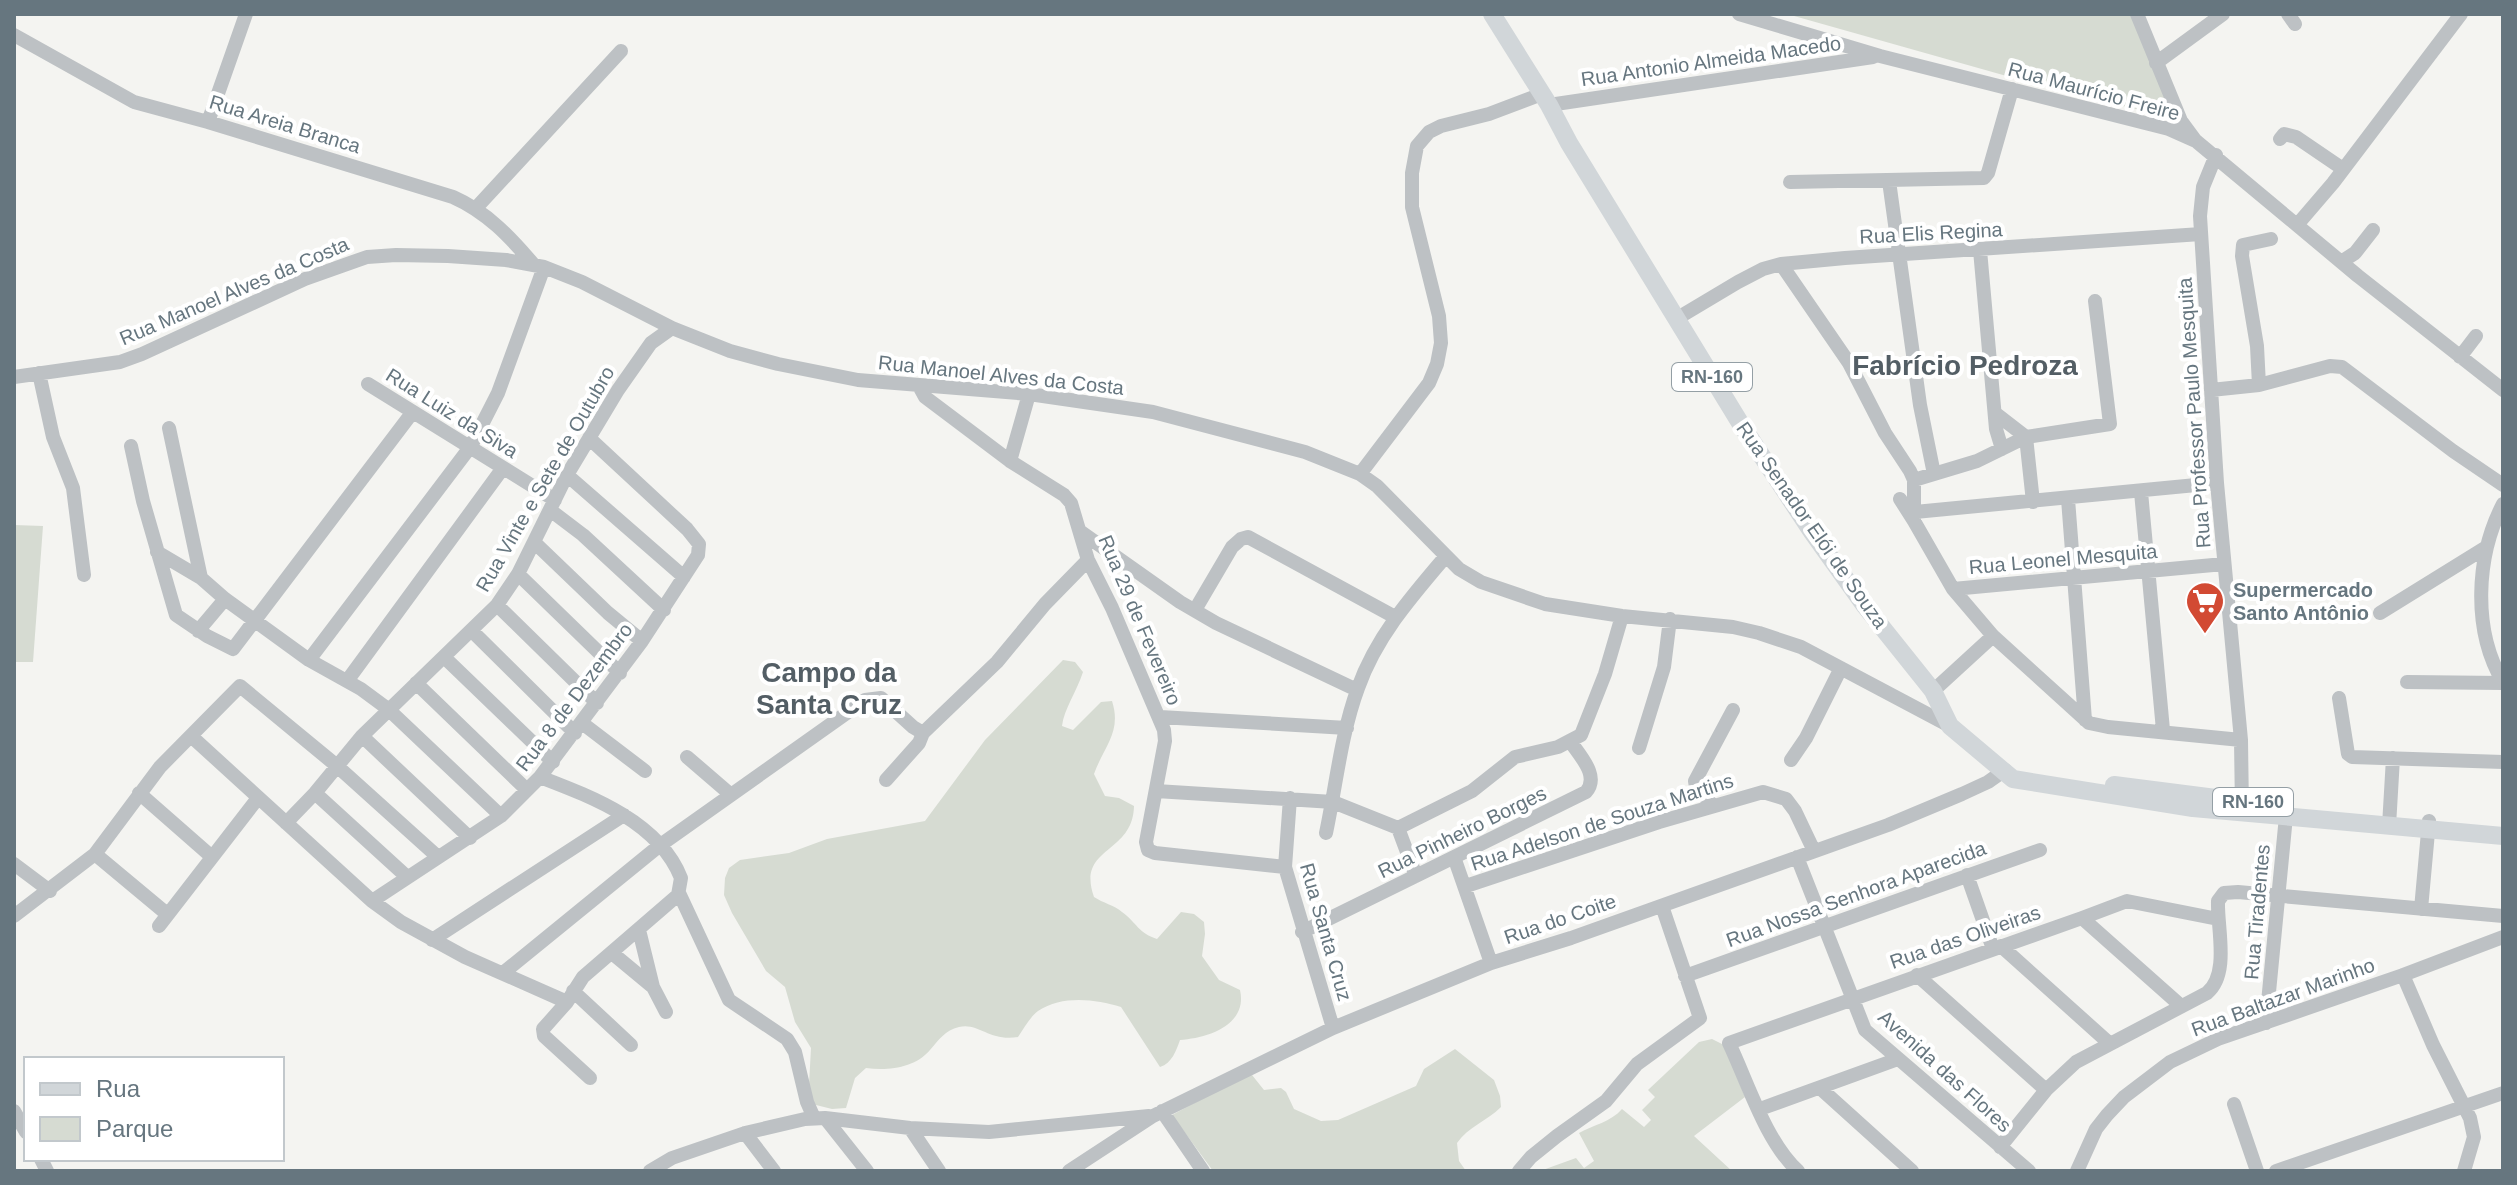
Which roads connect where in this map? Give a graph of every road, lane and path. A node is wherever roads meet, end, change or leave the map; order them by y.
1 (246, 14) edge
2 (1492, 14) edge
3 (1739, 14) edge
4 (2137, 14) edge
5 (2223, 14) edge
6 (2461, 14) edge
7 (1771, 18) edge
8 (14, 35) edge
9 (621, 51) dead end
10 (1880, 56) junction
11 (2156, 63) junction
12 (2012, 89) junction
13 (1546, 100) junction
14 (2177, 111) junction
15 (208, 122) junction
16 (2157, 127) junction
17 (2280, 139) dead end
18 (2196, 141) junction
19 (2216, 155) junction
20 (2343, 169) junction
21 (1889, 181) junction
22 (1790, 182) dead end
23 (476, 208) junction
24 (2297, 225) junction
25 (2373, 230) dead end
26 (2201, 234) junction
27 (2271, 239) dead end
28 (1980, 250) junction
29 (1900, 256) junction
30 (2341, 262) junction
31 (1781, 264) junction
32 (539, 266) junction
33 (2095, 301) dead end
34 (1676, 319) junction
35 (672, 328) junction
36 (2476, 336) dead end
37 (2460, 357) junction
38 (39, 373) junction
39 (14, 377) edge
40 (368, 384) dead end
41 (2259, 385) junction
42 (919, 386) junction
43 (2211, 390) junction
44 (2503, 390) edge
45 (1029, 394) junction
46 (412, 413) junction
47 (1995, 413) junction
48 (169, 428) dead end
49 (2026, 437) junction
50 (589, 438) junction
51 (131, 446) dead end
52 (471, 446) junction
53 (2002, 449) junction
54 (1010, 461) junction
55 (503, 468) junction
56 (1360, 474) junction
57 (1934, 474) junction
58 (567, 475) junction
59 (1914, 480) junction
60 (2217, 483) junction
61 (2503, 485) edge
62 (2141, 492) junction
63 (1900, 499) dead end
64 (2068, 499) junction
65 (2033, 502) junction
66 (2503, 504) edge
67 (552, 505) junction
68 (1914, 517) junction
69 (1081, 532) junction
70 (534, 542) junction
71 (2485, 548) junction
72 (157, 552) junction
73 (1446, 556) junction
74 (1088, 560) junction
75 (2224, 564) junction
76 (2149, 571) junction
77 (518, 574) junction
78 (84, 575) dead end
79 (684, 577) junction
80 (201, 578) junction
81 (2073, 578) junction
82 (1953, 589) junction
83 (225, 599) junction
84 (497, 605) junction
85 (664, 610) junction
86 (1195, 610) junction
87 (2380, 613) dead end
88 (1622, 616) junction
89 (1395, 617) junction
90 (254, 619) junction
91 (1670, 619) junction
92 (198, 631) junction
93 (472, 631) junction
94 (1993, 636) junction
95 (642, 641) junction
96 (444, 657) junction
97 (309, 660) junction
98 (1841, 668) junction
99 (620, 673) junction
100 (347, 681) junction
101 (2407, 682) dead end
102 (2503, 682) edge
103 (416, 683) junction
104 (1357, 690) junction
105 (1933, 691) junction
106 (2339, 698) dead end
107 (597, 703) junction
108 (388, 709) junction
109 (1733, 710) dead end
110 (1160, 717) junction
111 (2085, 720) junction
112 (1950, 726) junction
113 (579, 728) junction
114 (1347, 728) junction
115 (2163, 730) junction
116 (923, 733) junction
117 (191, 736) junction
118 (362, 736) junction
119 (2241, 740) junction
120 (1570, 741) junction
121 (1639, 748) dead end
122 (687, 757) dead end
123 (2393, 758) junction
124 (1791, 760) dead end
125 (553, 762) junction
126 (2503, 762) edge
127 (337, 766) junction
128 (2005, 770) junction
129 (645, 771) dead end
130 (540, 777) junction
131 (886, 780) dead end
132 (527, 790) junction
133 (1156, 791) junction
134 (139, 793) junction
135 (315, 793) junction
136 (730, 794) junction
137 (258, 798) junction
138 (1290, 798) junction
139 (1333, 802) junction
140 (1713, 806) junction
141 (2242, 807) junction
142 (2286, 811) junction
143 (624, 815) junction
144 (501, 816) junction
145 (2389, 822) junction
146 (286, 823) junction
147 (2428, 826) junction
148 (1398, 828) junction
149 (2503, 829) edge
150 (1326, 833) dead end
151 (2503, 836) edge
152 (470, 838) junction
153 (659, 846) junction
154 (2040, 850) dead end
155 (1814, 851) junction
156 (95, 854) junction
157 (212, 857) junction
158 (438, 857) junction
159 (1454, 857) junction
160 (1797, 857) junction
161 (14, 864) edge
162 (1285, 867) junction
163 (1967, 875) junction
164 (406, 876) junction
165 (1416, 876) junction
166 (1466, 886) junction
167 (50, 891) junction
168 (679, 893) junction
169 (2279, 897) junction
170 (372, 901) junction
171 (1662, 906) junction
172 (2421, 909) junction
173 (14, 916) edge
174 (2503, 916) edge
175 (2082, 918) junction
176 (2218, 919) junction
177 (1825, 927) junction
178 (639, 930) junction
179 (1302, 932) junction
180 (2503, 937) edge
181 (432, 940) junction
182 (1997, 948) junction
183 (612, 953) junction
184 (1491, 963) junction
185 (503, 973) junction
186 (1917, 975) junction
187 (2403, 975) junction
188 (1685, 976) junction
189 (653, 987) junction
190 (570, 997) junction
191 (1853, 998) junction
192 (2180, 1005) junction
193 (666, 1012) dead end
194 (2266, 1023) junction
195 (1333, 1028) junction
196 (2109, 1043) junction
197 (631, 1045) dead end
198 (1898, 1059) junction
199 (590, 1078) dead end
200 (1820, 1088) junction
201 (2046, 1090) junction
202 (2503, 1093) edge
203 (2234, 1104) dead end
204 (2464, 1105) junction
205 (1760, 1109) junction
206 (14, 1111) edge
207 (1158, 1114) junction
208 (820, 1118) junction
209 (24, 1128) edge
210 (910, 1128) junction
211 (745, 1133) junction
212 (2000, 1147) junction
213 (672, 1158) junction
214 (650, 1171) edge
215 (683, 1171) edge
216 (774, 1171) edge
217 (867, 1171) edge
218 (939, 1171) edge
219 (1069, 1171) edge
220 (1203, 1171) edge
221 (1519, 1171) edge
222 (1798, 1171) edge
223 (1912, 1171) edge
224 (2029, 1171) edge
225 (2077, 1171) edge
226 (2257, 1171) edge
227 (2276, 1171) edge
228 (2464, 1171) edge

1 - 15 street
2 - 13 main road, Rua Senador Elói de Souza / RN-160
3 - 7 street, Rua Maurício Freire
4 - 11 street
5 - 11 street
6 - 20 street
7 - 10 street, Rua Maurício Freire
8 - 15 street, Rua Areia Branca
9 - 23 street
10 - 12 street, Rua Maurício Freire
10 - 13 street, Rua Antonio Almeida Macedo
11 - 14 street
12 - 16 street, Rua Maurício Freire
12 - 21 street
13 - 34 main road, Rua Senador Elói de Souza / RN-160
13 - 56 street, Rua Antonio Almeida Macedo
14 - 16 street
14 - 18 street
15 - 23 street, Rua Areia Branca
16 - 18 street, Rua Maurício Freire
17 - 20 street
18 - 19 street, Rua Maurício Freire
19 - 24 street, Rua Maurício Freire
19 - 26 street, Rua Professor Paulo Mesquita
20 - 24 street
21 - 22 street
21 - 29 street
23 - 32 street, Rua Areia Branca
24 - 30 street, Rua Maurício Freire
25 - 30 street
26 - 28 street, Rua Elis Regina
26 - 43 street, Rua Professor Paulo Mesquita
27 - 41 street
28 - 29 street, Rua Elis Regina
28 - 47 street
29 - 31 street, Rua Elis Regina
29 - 57 street
30 - 37 street, Rua Maurício Freire
31 - 34 street, Rua Elis Regina
31 - 59 street
32 - 35 street, Rua Manoel Alves da Costa
32 - 38 street, Rua Manoel Alves da Costa
32 - 52 street
33 - 49 street
34 - 105 main road, Rua Senador Elói de Souza / RN-160
35 - 42 street, Rua Manoel Alves da Costa
35 - 50 street, Rua Vinte e Sete de Outubro
36 - 37 street
37 - 44 street, Rua Maurício Freire
38 - 39 street, Rua Manoel Alves da Costa
38 - 78 street
40 - 46 street, Rua Luiz da Siva
41 - 43 street
41 - 61 street
42 - 45 street, Rua Manoel Alves da Costa
42 - 54 street, Rua 29 de Fevereiro
43 - 60 street, Rua Professor Paulo Mesquita
45 - 54 street
45 - 56 street, Rua Manoel Alves da Costa
46 - 52 street, Rua Luiz da Siva
46 - 90 street
47 - 49 street
47 - 53 street
48 - 80 street
49 - 53 street
49 - 65 street
50 - 58 street, Rua Vinte e Sete de Outubro
50 - 79 street, Rua 8 de Dezembro
51 - 72 street
52 - 55 street, Rua Luiz da Siva
52 - 97 street
53 - 57 street
54 - 69 street, Rua 29 de Fevereiro
55 - 67 street, Rua Luiz da Siva
55 - 100 street
56 - 73 street, Rua Manoel Alves da Costa
57 - 59 street
58 - 67 street, Rua Vinte e Sete de Outubro
58 - 79 street
59 - 68 street
60 - 62 street
60 - 75 street, Rua Professor Paulo Mesquita
62 - 64 street
62 - 76 street
63 - 68 street
64 - 65 street
64 - 81 street
65 - 68 street
66 - 71 street
67 - 70 street, Rua Vinte e Sete de Outubro
67 - 85 street, Rua Luiz da Siva
68 - 82 street
69 - 74 street, Rua 29 de Fevereiro
69 - 86 street
70 - 77 street, Rua Vinte e Sete de Outubro
70 - 95 street
71 - 87 street
71 - 102 street
72 - 80 street
72 - 92 street
73 - 88 street, Rua Manoel Alves da Costa
73 - 89 street
74 - 110 street, Rua 29 de Fevereiro
74 - 116 street
75 - 76 street, Rua Leonel Mesquita
75 - 119 street, Rua Professor Paulo Mesquita
76 - 81 street, Rua Leonel Mesquita
76 - 115 street
77 - 84 street, Rua Vinte e Sete de Outubro
77 - 99 street
79 - 85 street, Rua 8 de Dezembro
80 - 83 street
81 - 82 street, Rua Leonel Mesquita
81 - 111 street
82 - 94 street
83 - 90 street
83 - 92 street
84 - 93 street, Rua Vinte e Sete de Outubro
84 - 107 street
85 - 95 street, Rua 8 de Dezembro
86 - 89 street
86 - 104 street
88 - 91 street, Rua Manoel Alves da Costa
88 - 120 street
89 - 104 street
90 - 92 street
90 - 97 street
91 - 98 street, Rua Manoel Alves da Costa
91 - 121 street
93 - 96 street, Rua Vinte e Sete de Outubro
93 - 113 street
94 - 105 street
94 - 111 street
95 - 99 street, Rua 8 de Dezembro
96 - 103 street, Rua Vinte e Sete de Outubro
96 - 125 street
97 - 100 street
98 - 112 street, Rua Manoel Alves da Costa
98 - 124 street
99 - 107 street, Rua 8 de Dezembro
100 - 108 street
101 - 102 street
103 - 108 street, Rua Vinte e Sete de Outubro
103 - 132 street
104 - 114 street
105 - 112 main road, Rua Senador Elói de Souza / RN-160
106 - 123 street
107 - 113 street, Rua 8 de Dezembro
108 - 118 street, Rua Vinte e Sete de Outubro
108 - 144 street
109 - 140 street
110 - 114 street
110 - 133 street, Rua 29 de Fevereiro
111 - 115 street
112 - 128 main road, Rua Senador Elói de Souza / RN-160
113 - 125 street, Rua 8 de Dezembro
113 - 129 street
114 - 139 street
115 - 119 street
116 - 131 street
116 - 136 street
117 - 127 street
117 - 134 street
117 - 137 street
118 - 127 street, Rua Vinte e Sete de Outubro
118 - 152 street
119 - 141 street, Rua Professor Paulo Mesquita
120 - 148 street
120 - 159 street, Rua Pinheiro Borges
122 - 136 street
123 - 126 street
123 - 145 street
125 - 130 street, Rua 8 de Dezembro
127 - 135 street, Rua Vinte e Sete de Outubro
127 - 158 street
128 - 141 main road, Rua Senador Elói de Souza / RN-160
128 - 155 street, Rua do Coite
130 - 132 street, Rua 8 de Dezembro
130 - 143 street
132 - 144 street, Rua 8 de Dezembro
133 - 138 street
133 - 162 street, Rua 29 de Fevereiro
134 - 156 street
134 - 157 street
135 - 146 street, Rua Vinte e Sete de Outubro
135 - 164 street
136 - 153 street
137 - 146 street
137 - 157 street
138 - 139 street
138 - 162 street, Rua Santa Cruz
139 - 148 street
139 - 150 street
140 - 155 street, Rua Adelson de Souza Martins
140 - 166 street, Rua Adelson de Souza Martins
141 - 142 main road, Rua Senador Elói de Souza / RN-160
142 - 145 main road, Rua Senador Elói de Souza / RN-160
142 - 169 street, Rua Tiradentes
143 - 153 street
143 - 181 street
144 - 152 street, Rua 8 de Dezembro
145 - 147 main road, Rua Senador Elói de Souza / RN-160
146 - 170 street
147 - 149 main road, Rua Senador Elói de Souza / RN-160
147 - 151 main road, Rua Senador Elói de Souza / RN-160
147 - 172 street
148 - 165 street
152 - 158 street, Rua 8 de Dezembro
153 - 168 street
153 - 185 street
154 - 163 street, Rua Nossa Senhora Aparecida
155 - 160 street, Rua do Coite
156 - 157 street
156 - 167 street
158 - 164 street, Rua 8 de Dezembro
159 - 165 street, Rua Pinheiro Borges
159 - 166 street
160 - 171 street, Rua do Coite
160 - 177 street, Avenida das Flores
161 - 167 street
162 - 179 street, Rua Santa Cruz
163 - 177 street, Rua Nossa Senhora Aparecida
163 - 182 street
164 - 170 street, Rua 8 de Dezembro
165 - 179 street, Rua Pinheiro Borges
166 - 184 street
167 - 173 street
168 - 178 street
168 - 208 street
169 - 172 street
169 - 176 street
169 - 194 street, Rua Tiradentes
170 - 181 street
171 - 184 street, Rua do Coite
171 - 188 street
172 - 174 street
175 - 176 street, Rua das Oliveiras
175 - 182 street, Rua das Oliveiras
175 - 192 street
176 - 192 street
177 - 188 street, Rua Nossa Senhora Aparecida
177 - 191 street, Avenida das Flores
178 - 183 street
178 - 189 street
179 - 195 street, Rua Santa Cruz
180 - 187 street, Rua Baltazar Marinho
181 - 185 street
182 - 186 street, Rua das Oliveiras
182 - 196 street
183 - 189 street
183 - 190 street
184 - 195 street, Rua do Coite
185 - 190 street
186 - 191 street, Rua das Oliveiras
186 - 201 street
187 - 194 street, Rua Baltazar Marinho
187 - 204 street
188 - 221 street
189 - 193 street
190 - 197 street
190 - 199 street
191 - 198 street, Avenida das Flores
191 - 205 street, Rua das Oliveiras
192 - 196 street
194 - 225 street, Rua Baltazar Marinho
195 - 207 street, Rua do Coite
196 - 201 street
198 - 200 street
198 - 212 street, Avenida das Flores
200 - 205 street
200 - 223 street
201 - 212 street
202 - 204 street
203 - 226 street
204 - 227 street
204 - 228 street
205 - 222 street
206 - 209 street
207 - 210 street
207 - 219 street
207 - 220 street
208 - 210 street
208 - 211 street
208 - 217 street
210 - 218 street
211 - 213 street
211 - 216 street
212 - 224 street, Avenida das Flores
213 - 214 street
213 - 215 street

